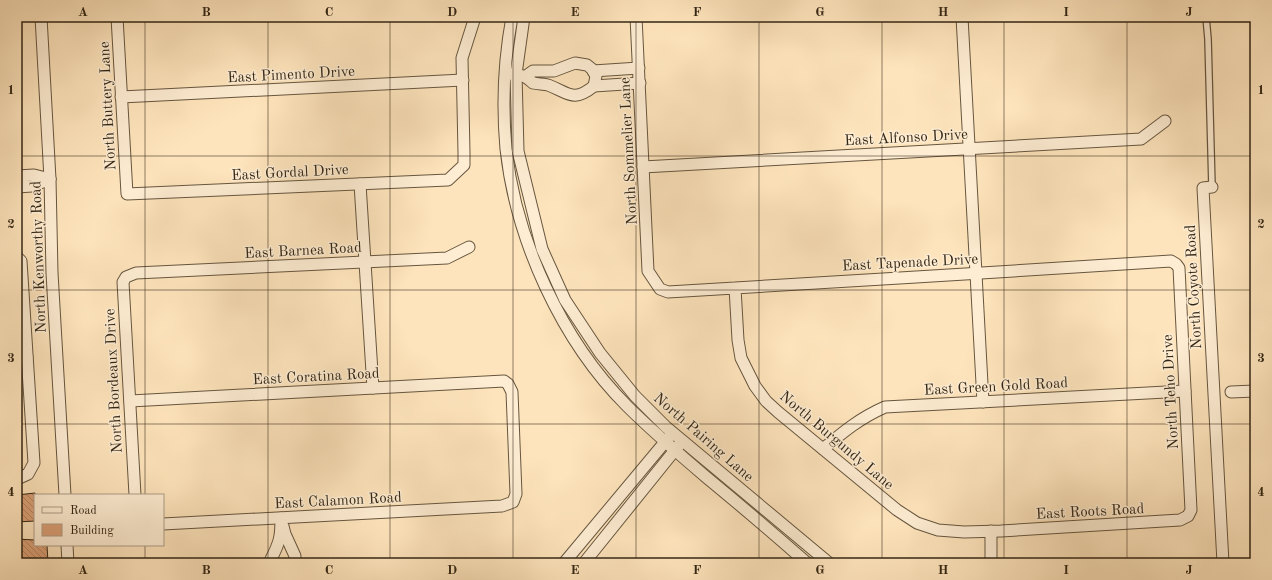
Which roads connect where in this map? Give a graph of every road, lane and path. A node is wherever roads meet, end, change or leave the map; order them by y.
1 (41, 17) edge
2 (117, 17) edge
3 (475, 17) edge
4 (512, 17) edge
5 (524, 17) edge
6 (636, 17) edge
7 (962, 17) edge
8 (1206, 17) edge
9 (639, 68) junction
10 (593, 71) junction
11 (516, 75) junction
12 (463, 80) junction
13 (640, 83) junction
14 (594, 86) junction
15 (121, 97) junction
16 (1165, 121) dead end
17 (969, 148) junction
18 (643, 167) junction
19 (17, 176) edge
20 (50, 179) junction
21 (360, 184) junction
22 (17, 187) edge
23 (1212, 187) joint
24 (127, 194) joint
25 (469, 247) dead end
26 (17, 257) edge
27 (1171, 261) joint
28 (365, 262) junction
29 (136, 273) joint
30 (976, 273) junction
31 (654, 282) joint
32 (735, 288) junction
33 (22, 357) edge
34 (373, 388) junction
35 (1185, 391) junction
36 (1255, 391) edge
37 (1230, 392) dead end
38 (130, 401) junction
39 (983, 402) junction
40 (672, 433) junction
41 (683, 441) junction
42 (665, 442) junction
43 (823, 449) junction
44 (675, 450) junction
45 (17, 479) edge
46 (65, 494) edge
47 (135, 494) edge
48 (513, 502) joint
49 (281, 518) junction
50 (1180, 520) joint
51 (164, 524) edge
52 (996, 531) junction
53 (67, 546) edge
54 (297, 559) edge
55 (270, 561) edge
56 (68, 563) edge
57 (564, 563) edge
58 (584, 563) edge
59 (807, 563) edge
60 (829, 563) edge
61 (991, 563) edge
62 (1223, 563) edge

1 - 20 street, North Kenworthy Road
2 - 15 street, North Buttery Lane
3 - 12 street
4 - 11 street, North Pairing Lane
5 - 11 street, North Pairing Lane
6 - 9 street, North Sommelier Lane
7 - 17 street
8 - 23 lane, North Coyote Road
9 - 10 street
9 - 13 street, North Sommelier Lane
10 - 11 street
10 - 14 street
11 - 14 street
11 - 40 street, North Pairing Lane
11 - 42 street, North Pairing Lane
12 - 15 street, East Pimento Drive
12 - 21 street, East Gordal Drive
13 - 14 street
13 - 18 street, North Sommelier Lane
15 - 24 street, North Buttery Lane
16 - 17 street, East Alfonso Drive
17 - 18 street, East Alfonso Drive
17 - 30 street
18 - 31 street, North Sommelier Lane
19 - 20 street
20 - 22 street
20 - 46 street, North Kenworthy Road
21 - 24 street, East Gordal Drive
21 - 28 street
23 - 62 street, North Coyote Road
25 - 28 street, East Barnea Road
26 - 33 street
27 - 30 street, East Tapenade Drive
27 - 35 street, North Teho Drive
28 - 29 street, East Barnea Road
28 - 34 street
29 - 38 street, North Bordeaux Drive
30 - 32 street, East Tapenade Drive
30 - 39 street
31 - 32 street, East Tapenade Drive
32 - 43 street, North Burgundy Lane
33 - 45 street
34 - 38 street, East Coratina Road
34 - 48 street, East Coratina Road
35 - 39 street, East Green Gold Road
35 - 50 street, North Teho Drive
36 - 37 street
38 - 47 street, North Bordeaux Drive
39 - 43 street, East Green Gold Road
40 - 41 street, North Pairing Lane
40 - 42 street
41 - 44 street
41 - 60 street, North Pairing Lane
42 - 44 street, North Pairing Lane
42 - 57 street
43 - 52 street, North Burgundy Lane
44 - 58 street
44 - 59 street, North Pairing Lane
48 - 49 street, East Calamon Road
49 - 51 street, East Calamon Road
49 - 54 street
49 - 55 street
50 - 52 street, East Roots Road
52 - 61 street
53 - 56 street
54 - 55 street

